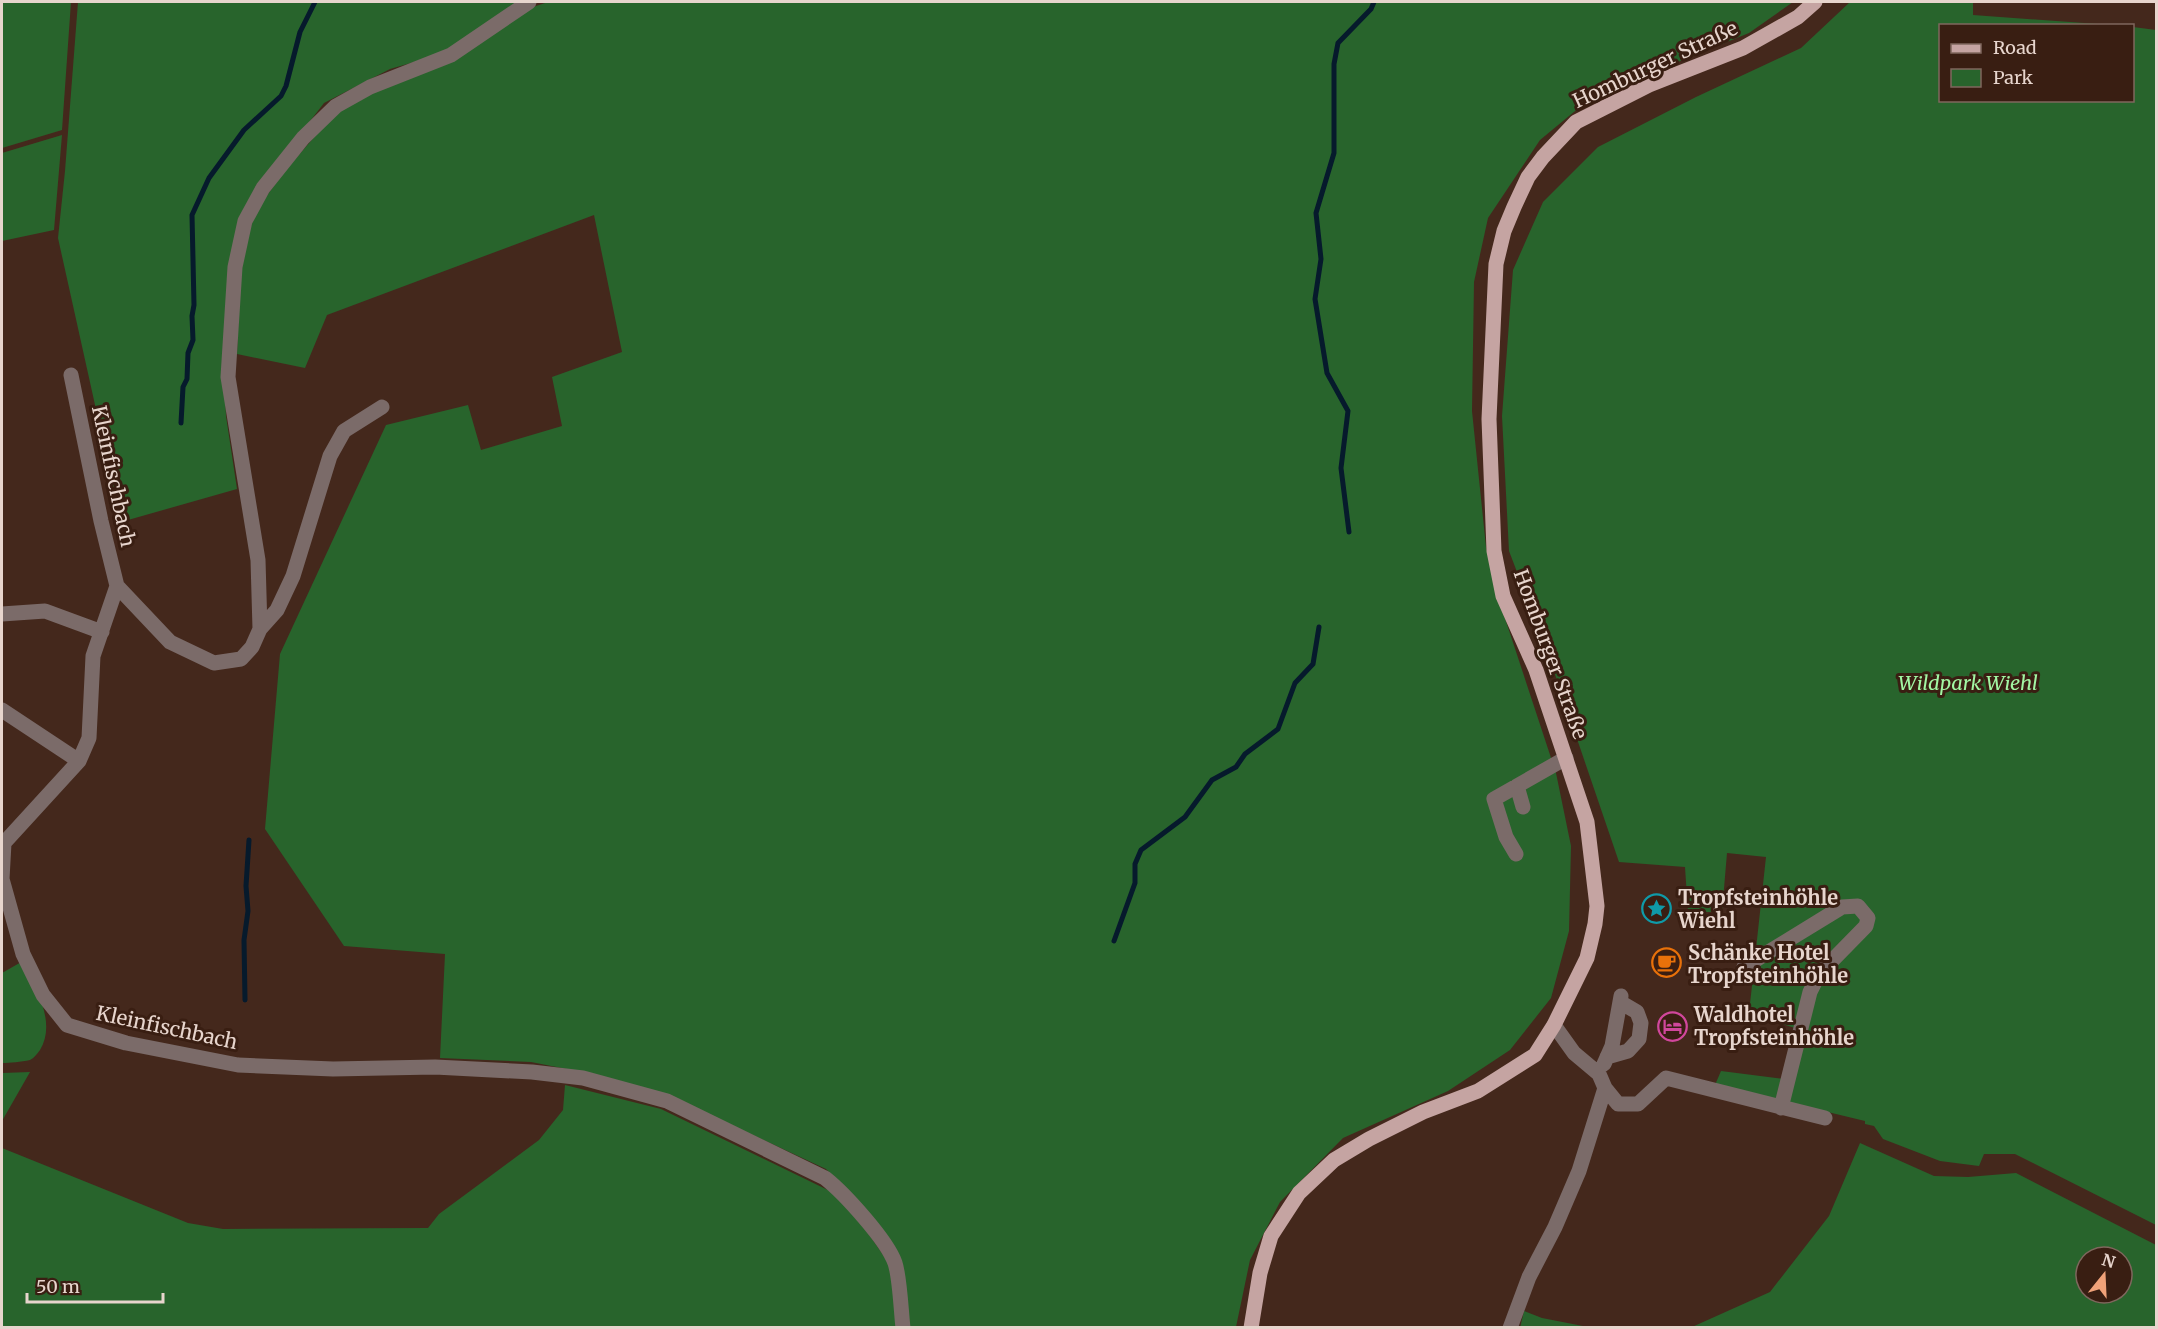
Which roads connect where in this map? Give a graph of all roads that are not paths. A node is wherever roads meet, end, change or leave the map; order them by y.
1 (529, 2) edge
2 (1815, 2) edge
3 (71, 375) dead end
4 (382, 406) dead end
5 (117, 586) junction
6 (2, 614) edge
7 (260, 629) junction
8 (102, 632) junction
9 (2, 710) edge
10 (1566, 758) junction
11 (79, 761) junction
12 (1517, 786) junction
13 (1523, 807) dead end
14 (3, 841) edge
15 (1516, 854) dead end
16 (1744, 967) dead end
17 (1554, 1025) junction
18 (1606, 1058) junction
19 (1602, 1081) junction
20 (1781, 1108) junction
21 (1825, 1118) dead end
22 (903, 1328) edge
23 (1251, 1328) edge
24 (1509, 1328) edge

1 - 7 street
2 - 10 main road, Homburger Straße
3 - 5 street, Kleinfischbach
4 - 7 street, Kleinfischbach
5 - 7 street, Kleinfischbach
5 - 8 street, Kleinfischbach
6 - 8 street
8 - 11 street, Kleinfischbach
9 - 11 street
10 - 12 street
10 - 17 main road, Homburger Straße
11 - 14 street, Kleinfischbach
12 - 13 street
12 - 15 street
14 - 22 street, Kleinfischbach
16 - 20 street
17 - 19 street
17 - 23 main road, Homburger Straße
18 - 18 street
18 - 19 street
19 - 20 street
19 - 24 street
20 - 21 street

